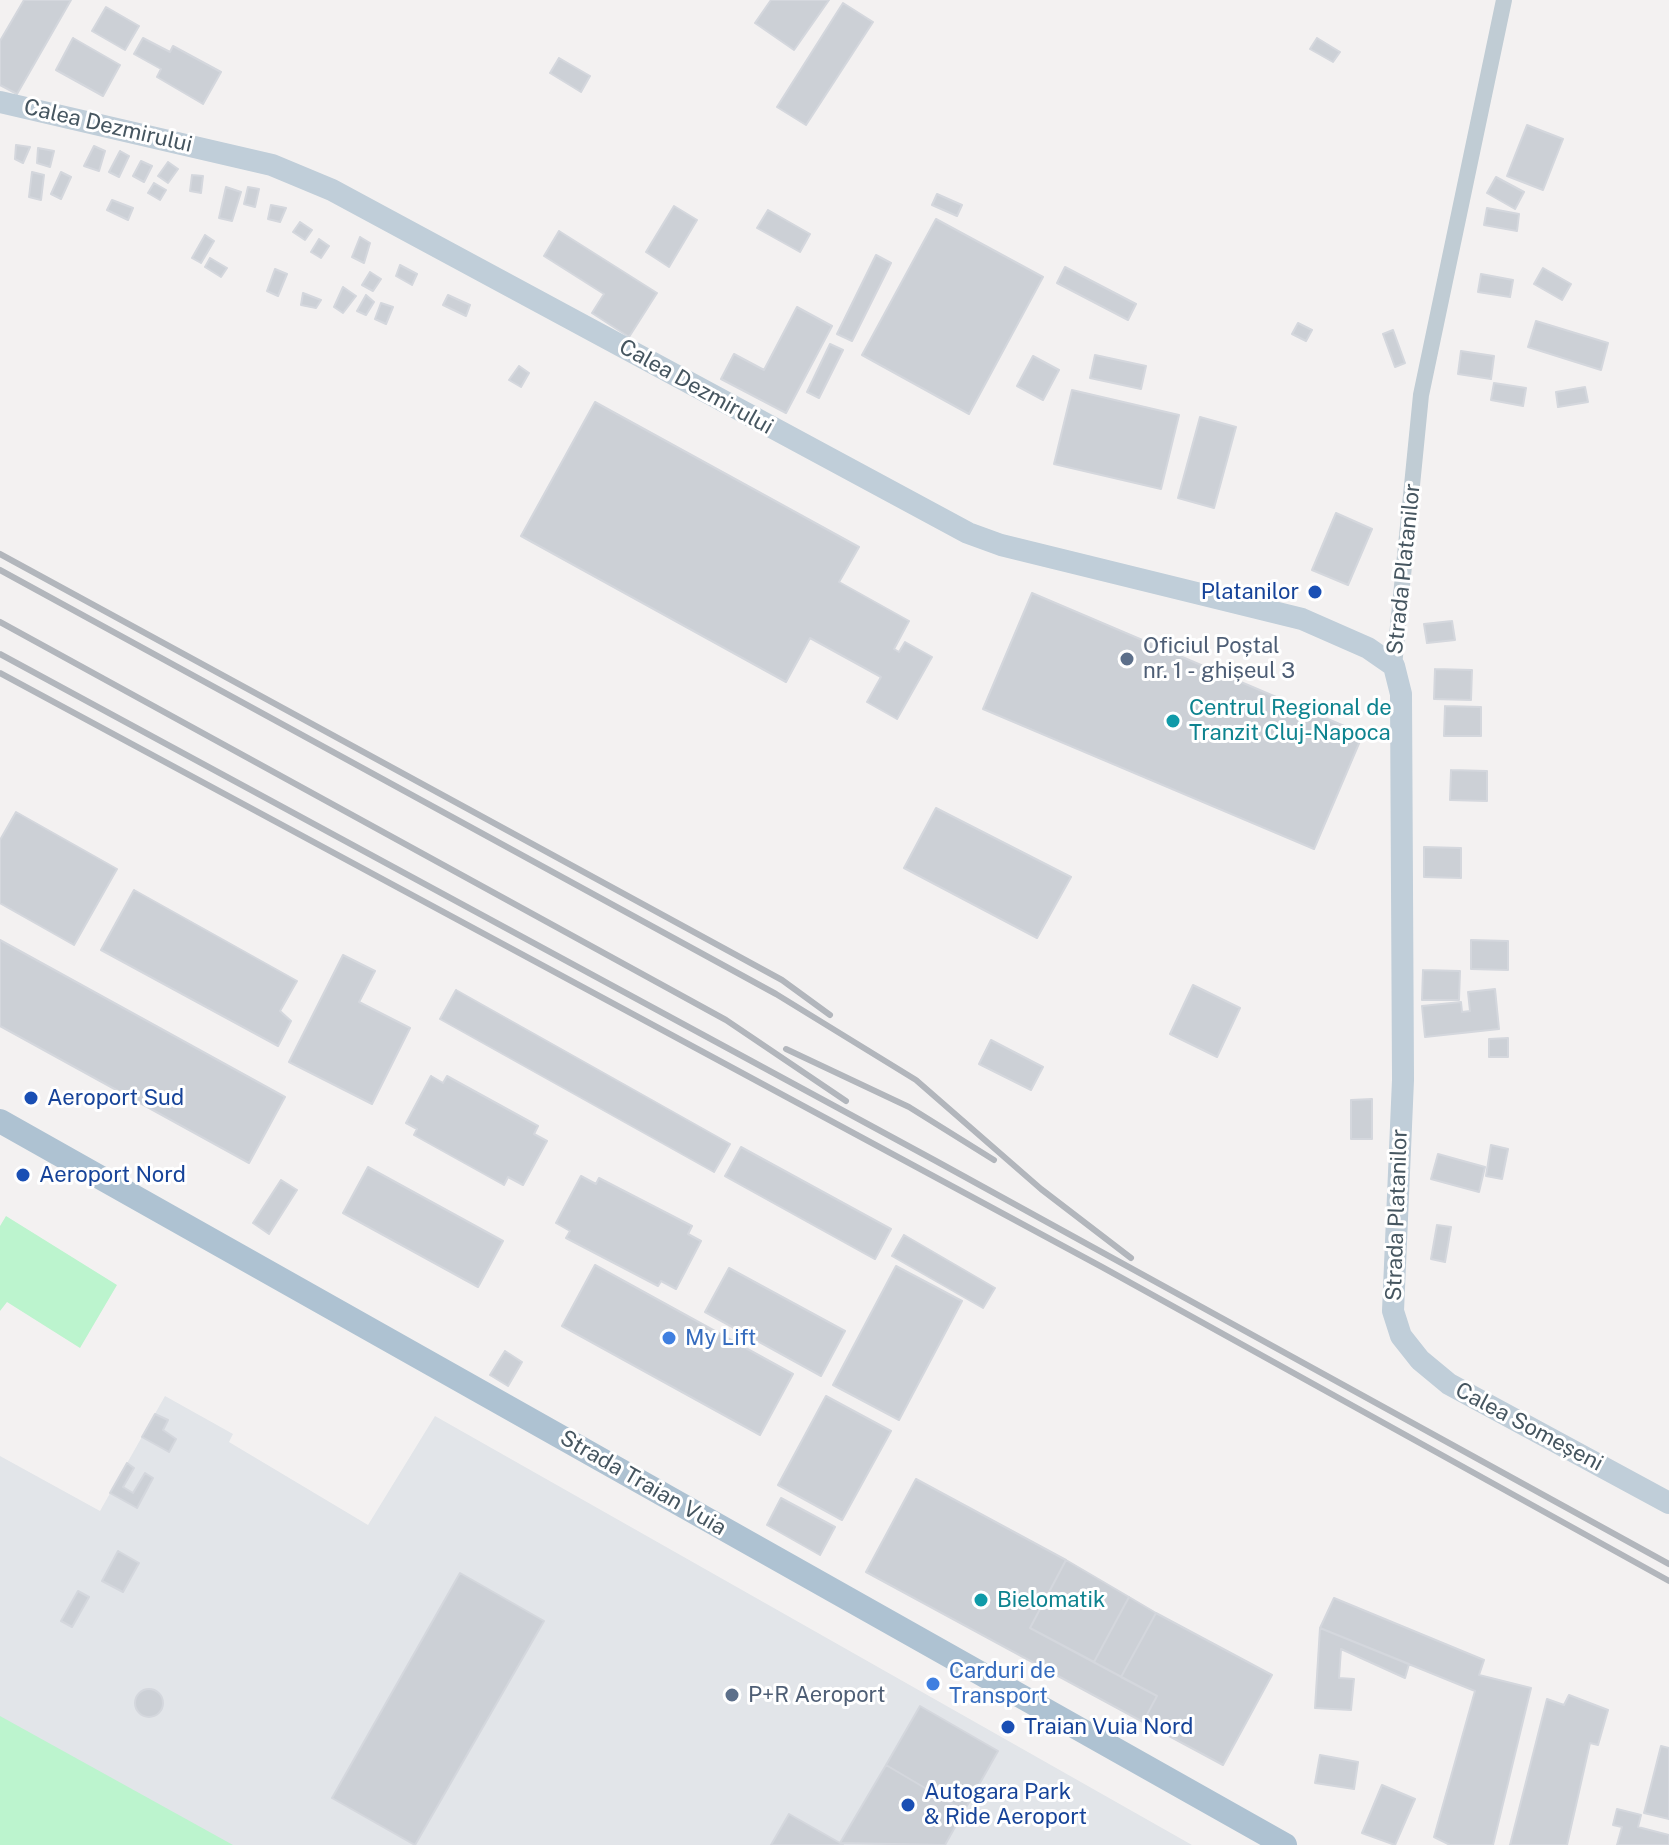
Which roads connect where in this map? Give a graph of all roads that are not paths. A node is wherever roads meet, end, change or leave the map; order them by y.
1 (1504, 0) edge
2 (0, 102) edge
3 (1394, 666) junction
4 (0, 1121) edge
5 (1401, 1336) joint
6 (1669, 1503) edge
7 (1285, 1845) edge

1 - 3 street, Strada Platanilor
2 - 3 main road, Calea Dezmirului
3 - 5 main road, Strada Platanilor
4 - 7 main road, Strada Traian Vuia
5 - 6 main road, Calea Someșeni

